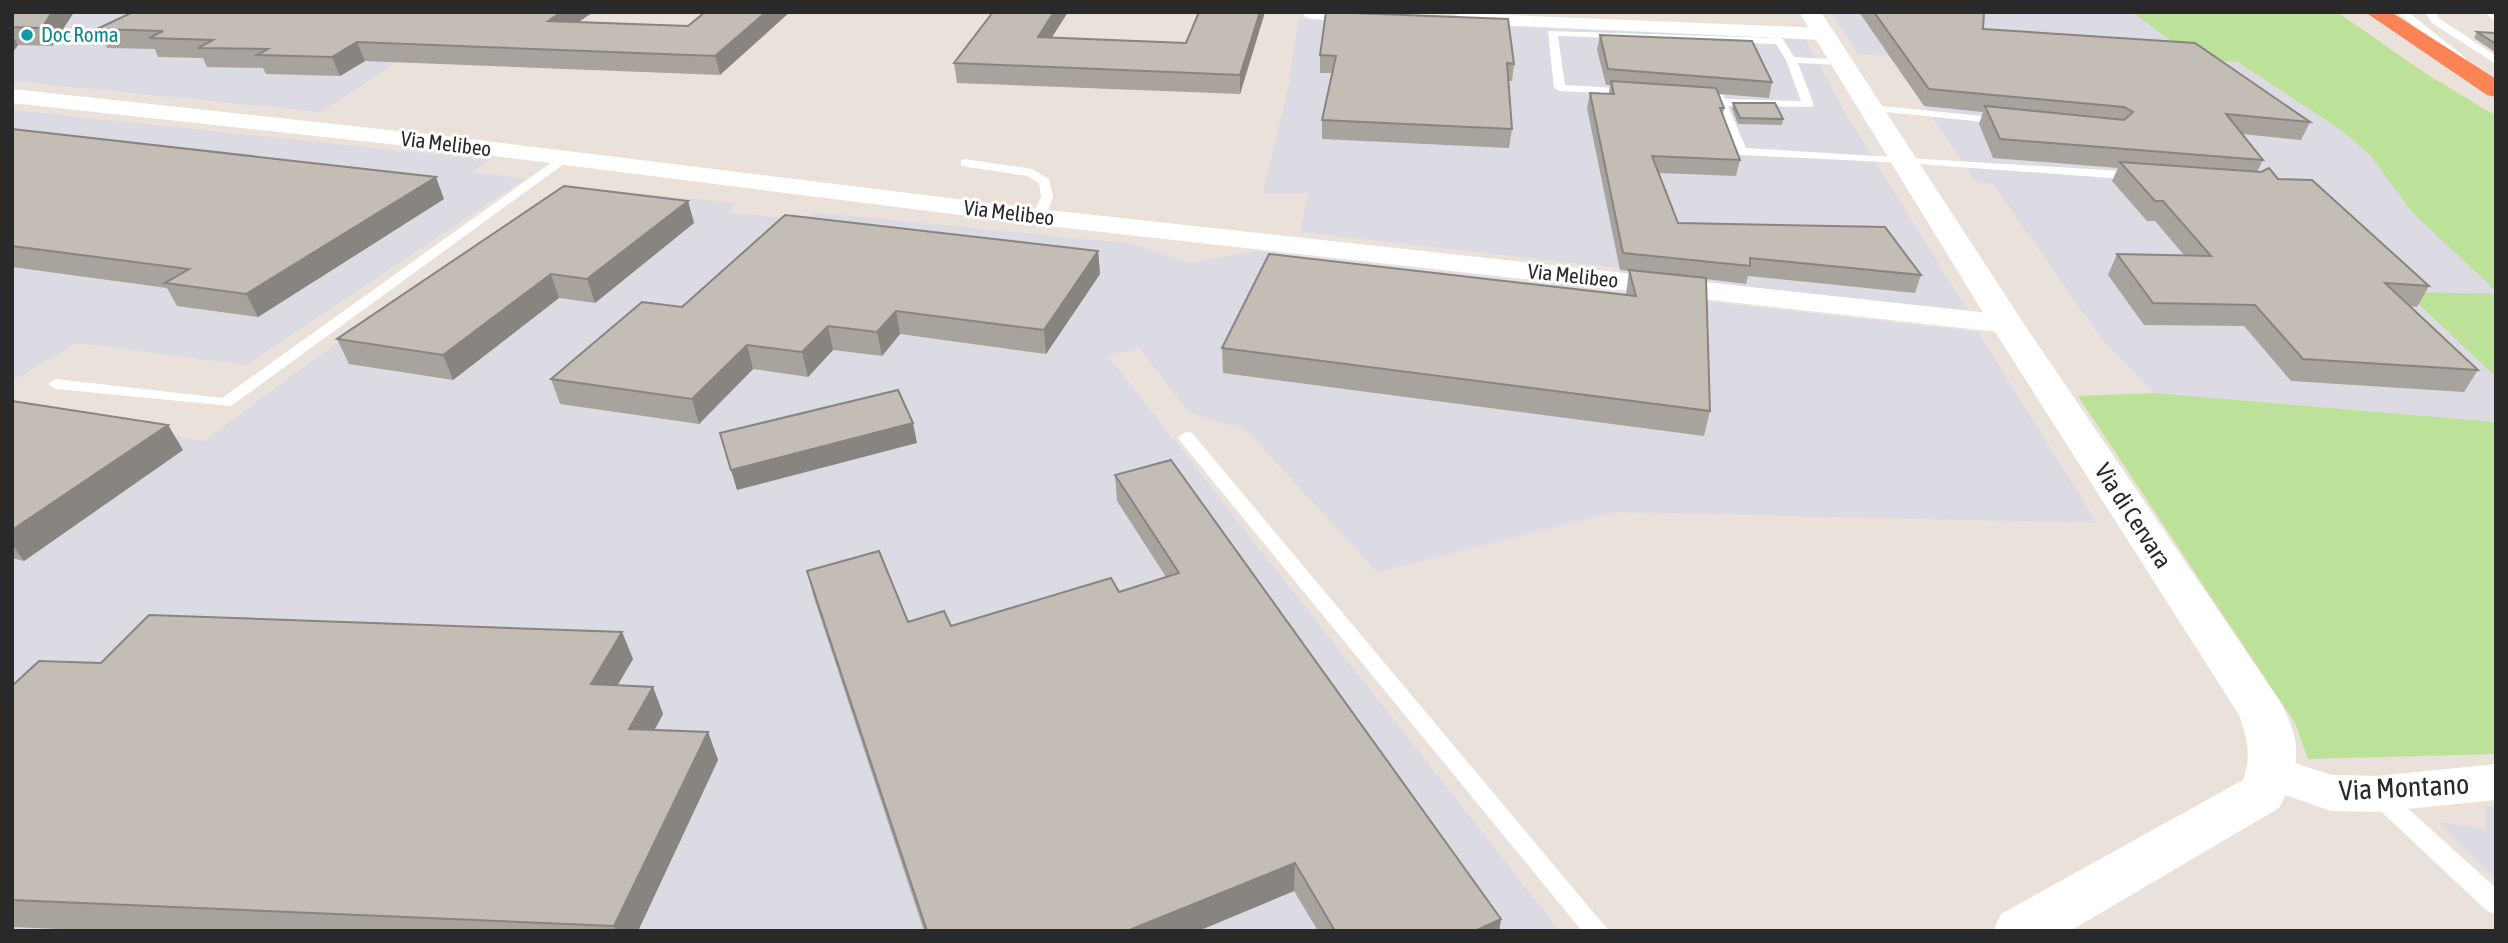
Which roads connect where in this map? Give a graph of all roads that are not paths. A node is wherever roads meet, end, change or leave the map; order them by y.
1 (2376, 12) edge
2 (2402, 12) edge
3 (2430, 12) edge
4 (2489, 12) edge
5 (1312, 13) edge
6 (1395, 17) edge
7 (1436, 18) edge
8 (2496, 19) edge
9 (1825, 36) edge
10 (1791, 60) junction
11 (2496, 61) edge
12 (2496, 89) edge
13 (1640, 93) edge
14 (1693, 95) edge
15 (12, 96) edge
16 (1722, 102) junction
17 (1871, 108) junction
18 (2022, 123) edge
19 (566, 158) junction
20 (1903, 159) junction
21 (965, 163) dead end
22 (2157, 178) edge
23 (1039, 217) junction
24 (2007, 324) junction
25 (56, 384) dead end
26 (1186, 437) dead end
27 (2273, 773) junction
28 (2496, 782) edge
29 (2377, 794) junction
30 (2496, 904) edge
31 (1597, 931) edge
32 (2021, 931) edge

1 - 12 highway
2 - 12 lane
3 - 11 lane
4 - 8 lane
5 - 6 street
7 - 9 street
9 - 10 lane
9 - 17 street, Via di Cervara
10 - 13 lane
10 - 16 lane
14 - 16 lane
15 - 19 street, Via Melibeo
16 - 20 lane
17 - 18 lane
17 - 20 street, Via di Cervara
19 - 23 street, Via Melibeo
19 - 25 lane
20 - 22 lane
20 - 24 street, Via di Cervara
21 - 23 lane
23 - 24 street, Via Melibeo
24 - 27 street, Via di Cervara
26 - 31 lane
27 - 29 street, Via Montano
27 - 32 street
28 - 29 street, Via Montano
29 - 30 lane

